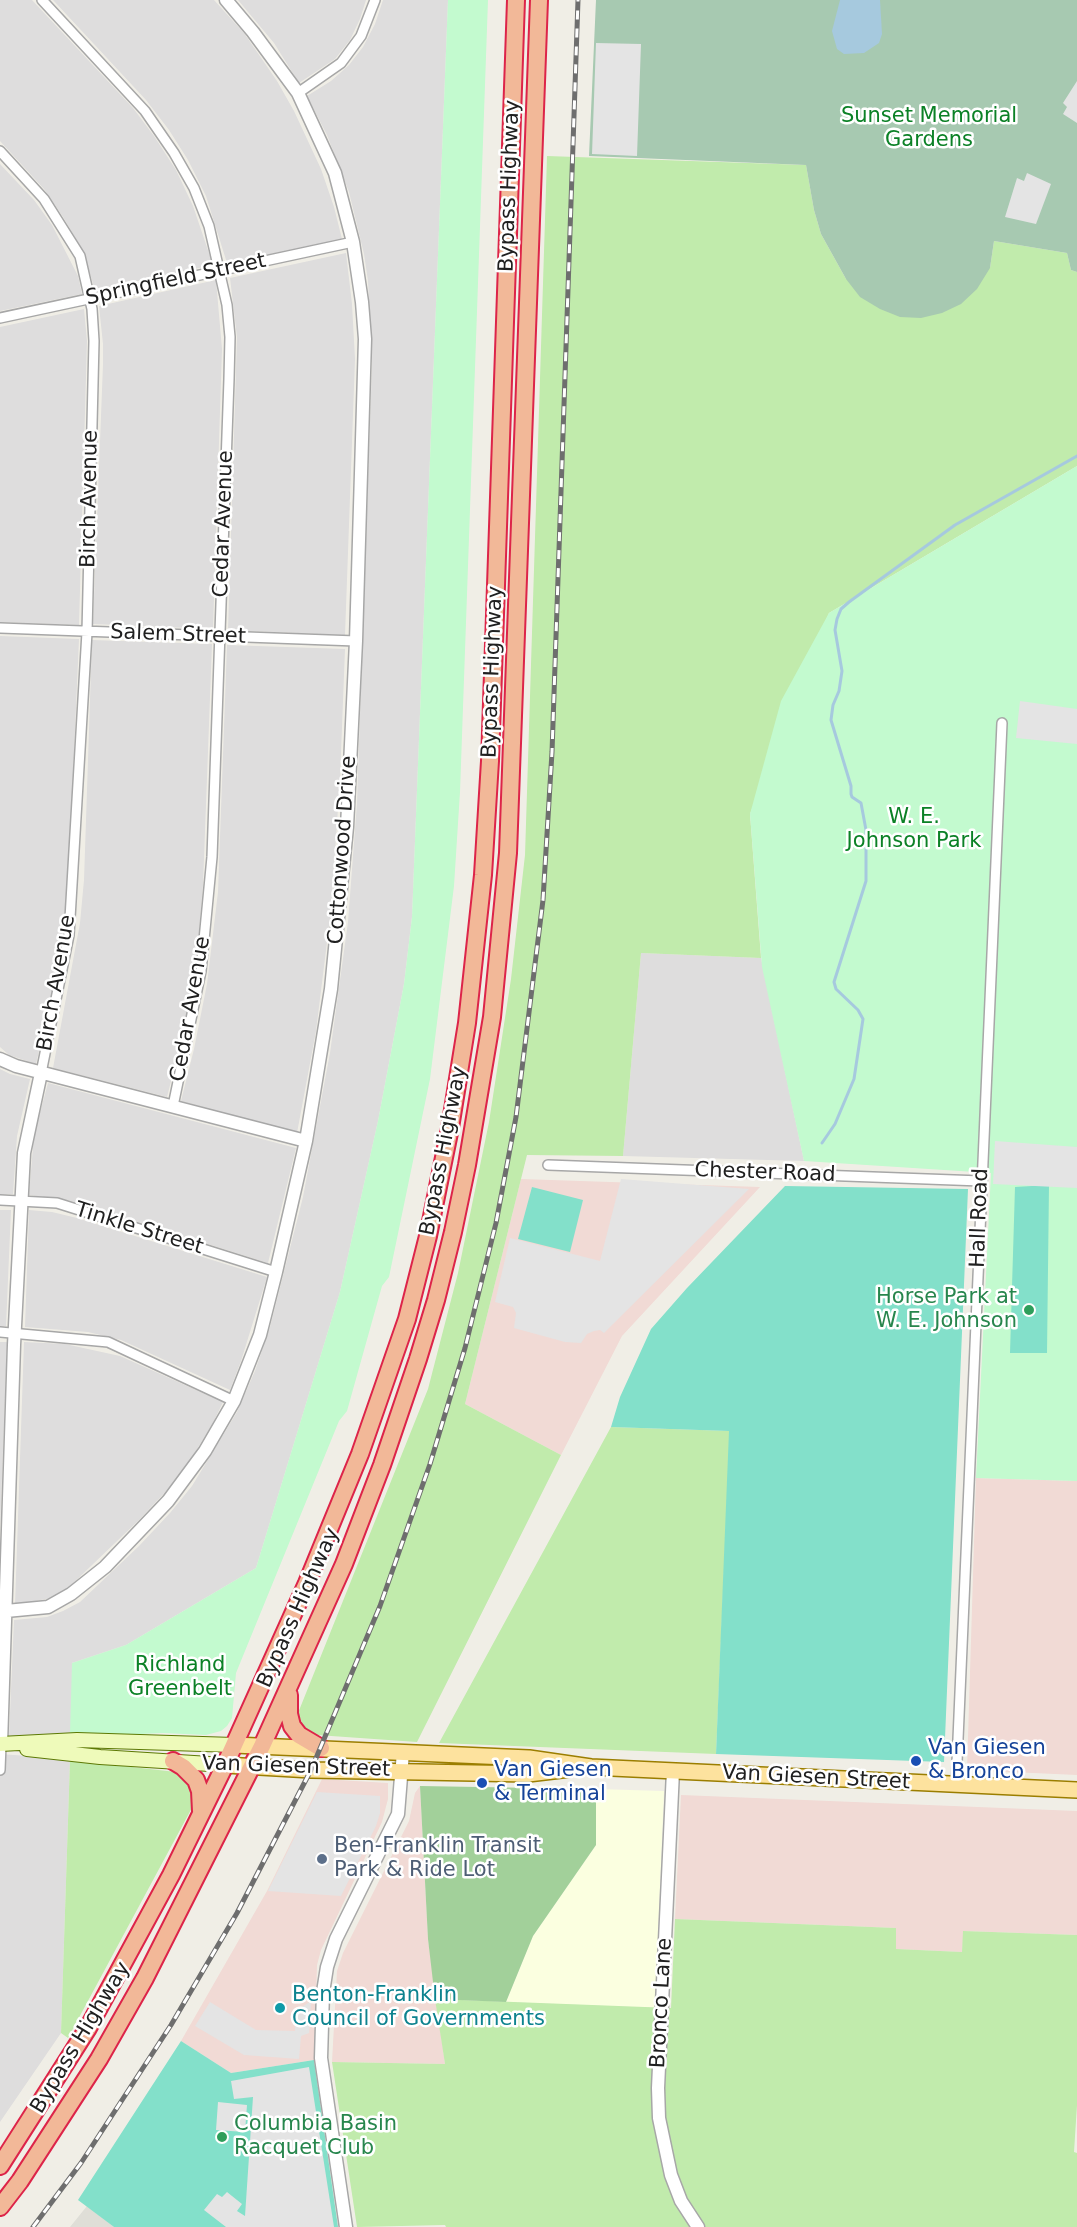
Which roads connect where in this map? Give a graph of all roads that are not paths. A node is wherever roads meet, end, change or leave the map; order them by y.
1 (42, 0) edge
2 (226, 0) edge
3 (375, 0) edge
4 (516, 0) edge
5 (539, 0) edge
6 (298, 93) junction
7 (0, 151) edge
8 (353, 242) junction
9 (221, 271) junction
10 (89, 298) junction
11 (0, 318) edge
12 (0, 628) edge
13 (87, 632) junction
14 (220, 636) junction
15 (356, 641) junction
16 (1002, 723) dead end
17 (0, 1059) edge
18 (41, 1073) junction
19 (173, 1106) junction
20 (306, 1142) junction
21 (548, 1165) dead end
22 (981, 1181) junction
23 (0, 1200) edge
24 (21, 1201) junction
25 (276, 1272) junction
26 (0, 1332) edge
27 (15, 1332) junction
28 (234, 1401) junction
29 (6, 1611) junction
30 (291, 1685) junction
31 (1, 1744) edge
32 (234, 1745) junction
33 (262, 1746) junction
34 (321, 1748) junction
35 (403, 1752) junction
36 (173, 1761) junction
37 (225, 1765) junction
38 (252, 1767) junction
39 (591, 1767) junction
40 (0, 1770) edge
41 (402, 1771) junction
42 (673, 1771) junction
43 (956, 1785) junction
44 (1077, 1790) edge
45 (201, 1815) junction
46 (0, 2166) edge
47 (0, 2207) edge
48 (346, 2227) edge
49 (698, 2227) edge

1 - 9 street, Cedar Avenue
2 - 6 street, Cottonwood Drive
3 - 6 street
4 - 32 highway, Bypass Highway
5 - 30 highway, Bypass Highway
6 - 8 street, Cottonwood Drive
7 - 10 street, Birch Avenue
8 - 9 street, Springfield Street
8 - 15 street, Cottonwood Drive
9 - 10 street, Springfield Street
9 - 14 street, Cedar Avenue
10 - 11 street, Springfield Street
10 - 13 street, Birch Avenue
12 - 13 street, Salem Street
13 - 14 street, Salem Street
13 - 18 street, Birch Avenue
14 - 15 street, Salem Street
14 - 19 street, Cedar Avenue
15 - 20 street, Cottonwood Drive
16 - 22 street, Hall Road
17 - 18 street
18 - 19 street
18 - 24 street, Birch Avenue
19 - 20 street
20 - 25 street, Cottonwood Drive
21 - 22 street, Chester Road
22 - 43 street, Hall Road
23 - 24 street, Tinkle Street
24 - 25 street, Tinkle Street
24 - 27 street, Birch Avenue
25 - 28 street, Cottonwood Drive
26 - 27 street
27 - 28 street
27 - 29 street, Birch Avenue
28 - 29 street, Cottonwood Drive
29 - 31 street, Birch Avenue
30 - 33 highway, Bypass Highway
30 - 34 highway
31 - 32 main road, Van Giesen Street
31 - 36 main road, Van Giesen Street
31 - 40 street, Birch Avenue
32 - 33 main road, Van Giesen Street
32 - 37 highway, Bypass Highway
33 - 34 main road, Van Giesen Street
33 - 38 highway, Bypass Highway
34 - 35 main road, Van Giesen Street
35 - 39 main road, Van Giesen Street
35 - 41 street
36 - 37 main road, Van Giesen Street
36 - 45 highway
37 - 38 main road, Van Giesen Street
37 - 45 highway, Bypass Highway
38 - 41 main road, Van Giesen Street
38 - 47 highway, Bypass Highway
39 - 41 main road, Van Giesen Street
39 - 42 main road, Van Giesen Street
41 - 48 street
42 - 43 main road, Van Giesen Street
42 - 49 street, Bronco Lane
43 - 44 main road, Van Giesen Street
45 - 46 highway, Bypass Highway

